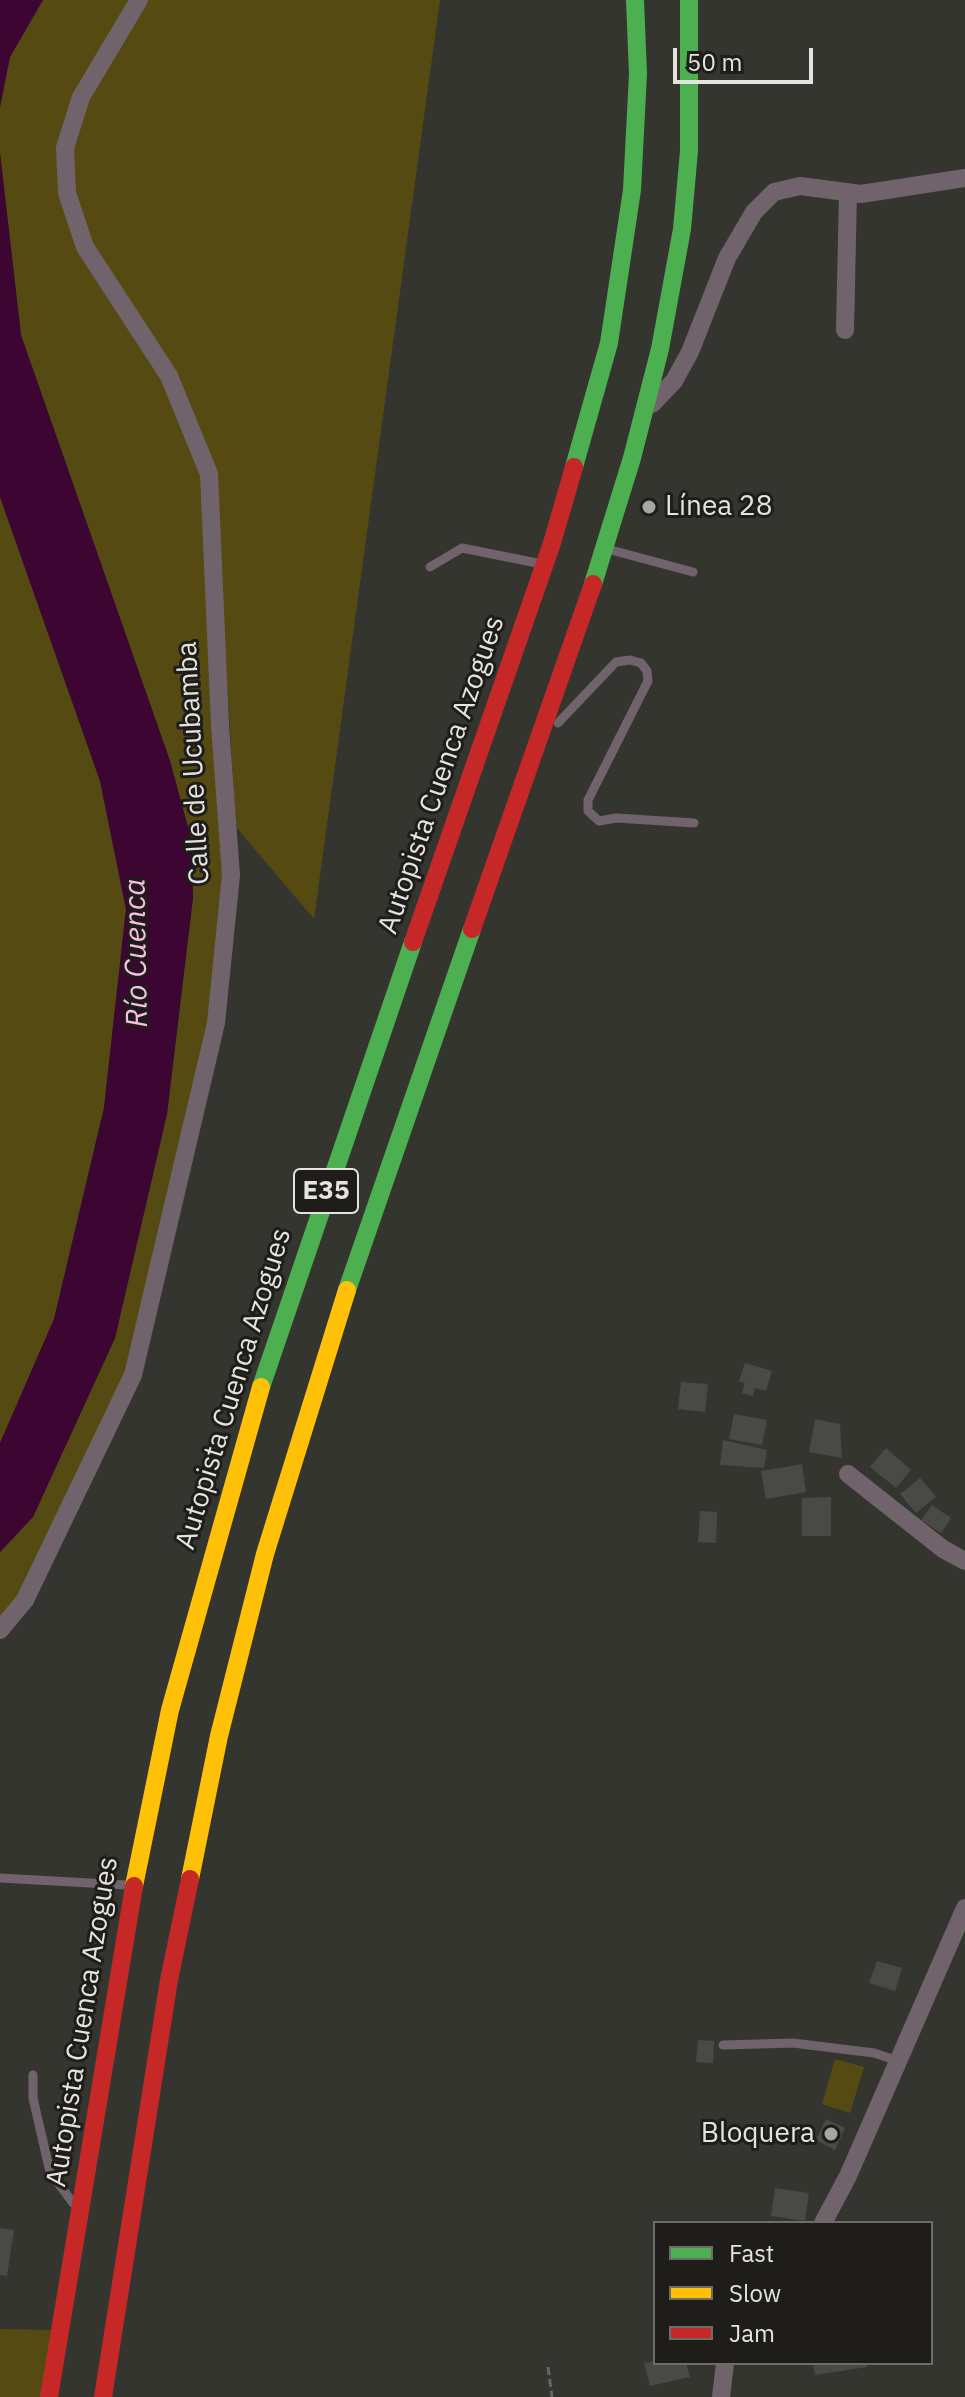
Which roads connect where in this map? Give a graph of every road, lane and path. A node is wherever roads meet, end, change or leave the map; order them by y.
1 (139, 0) edge
2 (635, 0) edge
3 (689, 0) edge
4 (965, 178) edge
5 (848, 192) junction
6 (845, 330) dead end
7 (645, 412) junction
8 (604, 548) junction
9 (544, 565) junction
10 (430, 567) dead end
11 (693, 572) dead end
12 (537, 747) junction
13 (694, 823) dead end
14 (848, 1474) dead end
15 (965, 1561) edge
16 (0, 1630) edge
17 (0, 1878) edge
18 (133, 1885) junction
19 (965, 1908) edge
20 (723, 2045) dead end
21 (898, 2061) junction
22 (33, 2075) dead end
23 (80, 2211) junction
24 (824, 2221) edge
25 (725, 2365) edge
26 (548, 2367) dead end
27 (49, 2397) edge
28 (103, 2397) edge
29 (552, 2397) edge
30 (721, 2397) edge

1 - 16 street, Calle de Ucubamba
2 - 9 highway, Autopista Cuenca Azogues / E35
3 - 7 highway, E35
4 - 5 street
5 - 6 street
5 - 7 street
7 - 8 highway, E35
8 - 11 lane
8 - 12 highway, E35
9 - 10 lane
9 - 18 highway, Autopista Cuenca Azogues / E35
12 - 13 lane
12 - 28 highway, E35
14 - 15 street
17 - 18 lane
18 - 23 highway, Autopista Cuenca Azogues / E35
19 - 21 street
20 - 21 lane
21 - 24 street
22 - 23 lane
23 - 27 highway, Autopista Cuenca Azogues / E35
25 - 30 street
26 - 29 path

